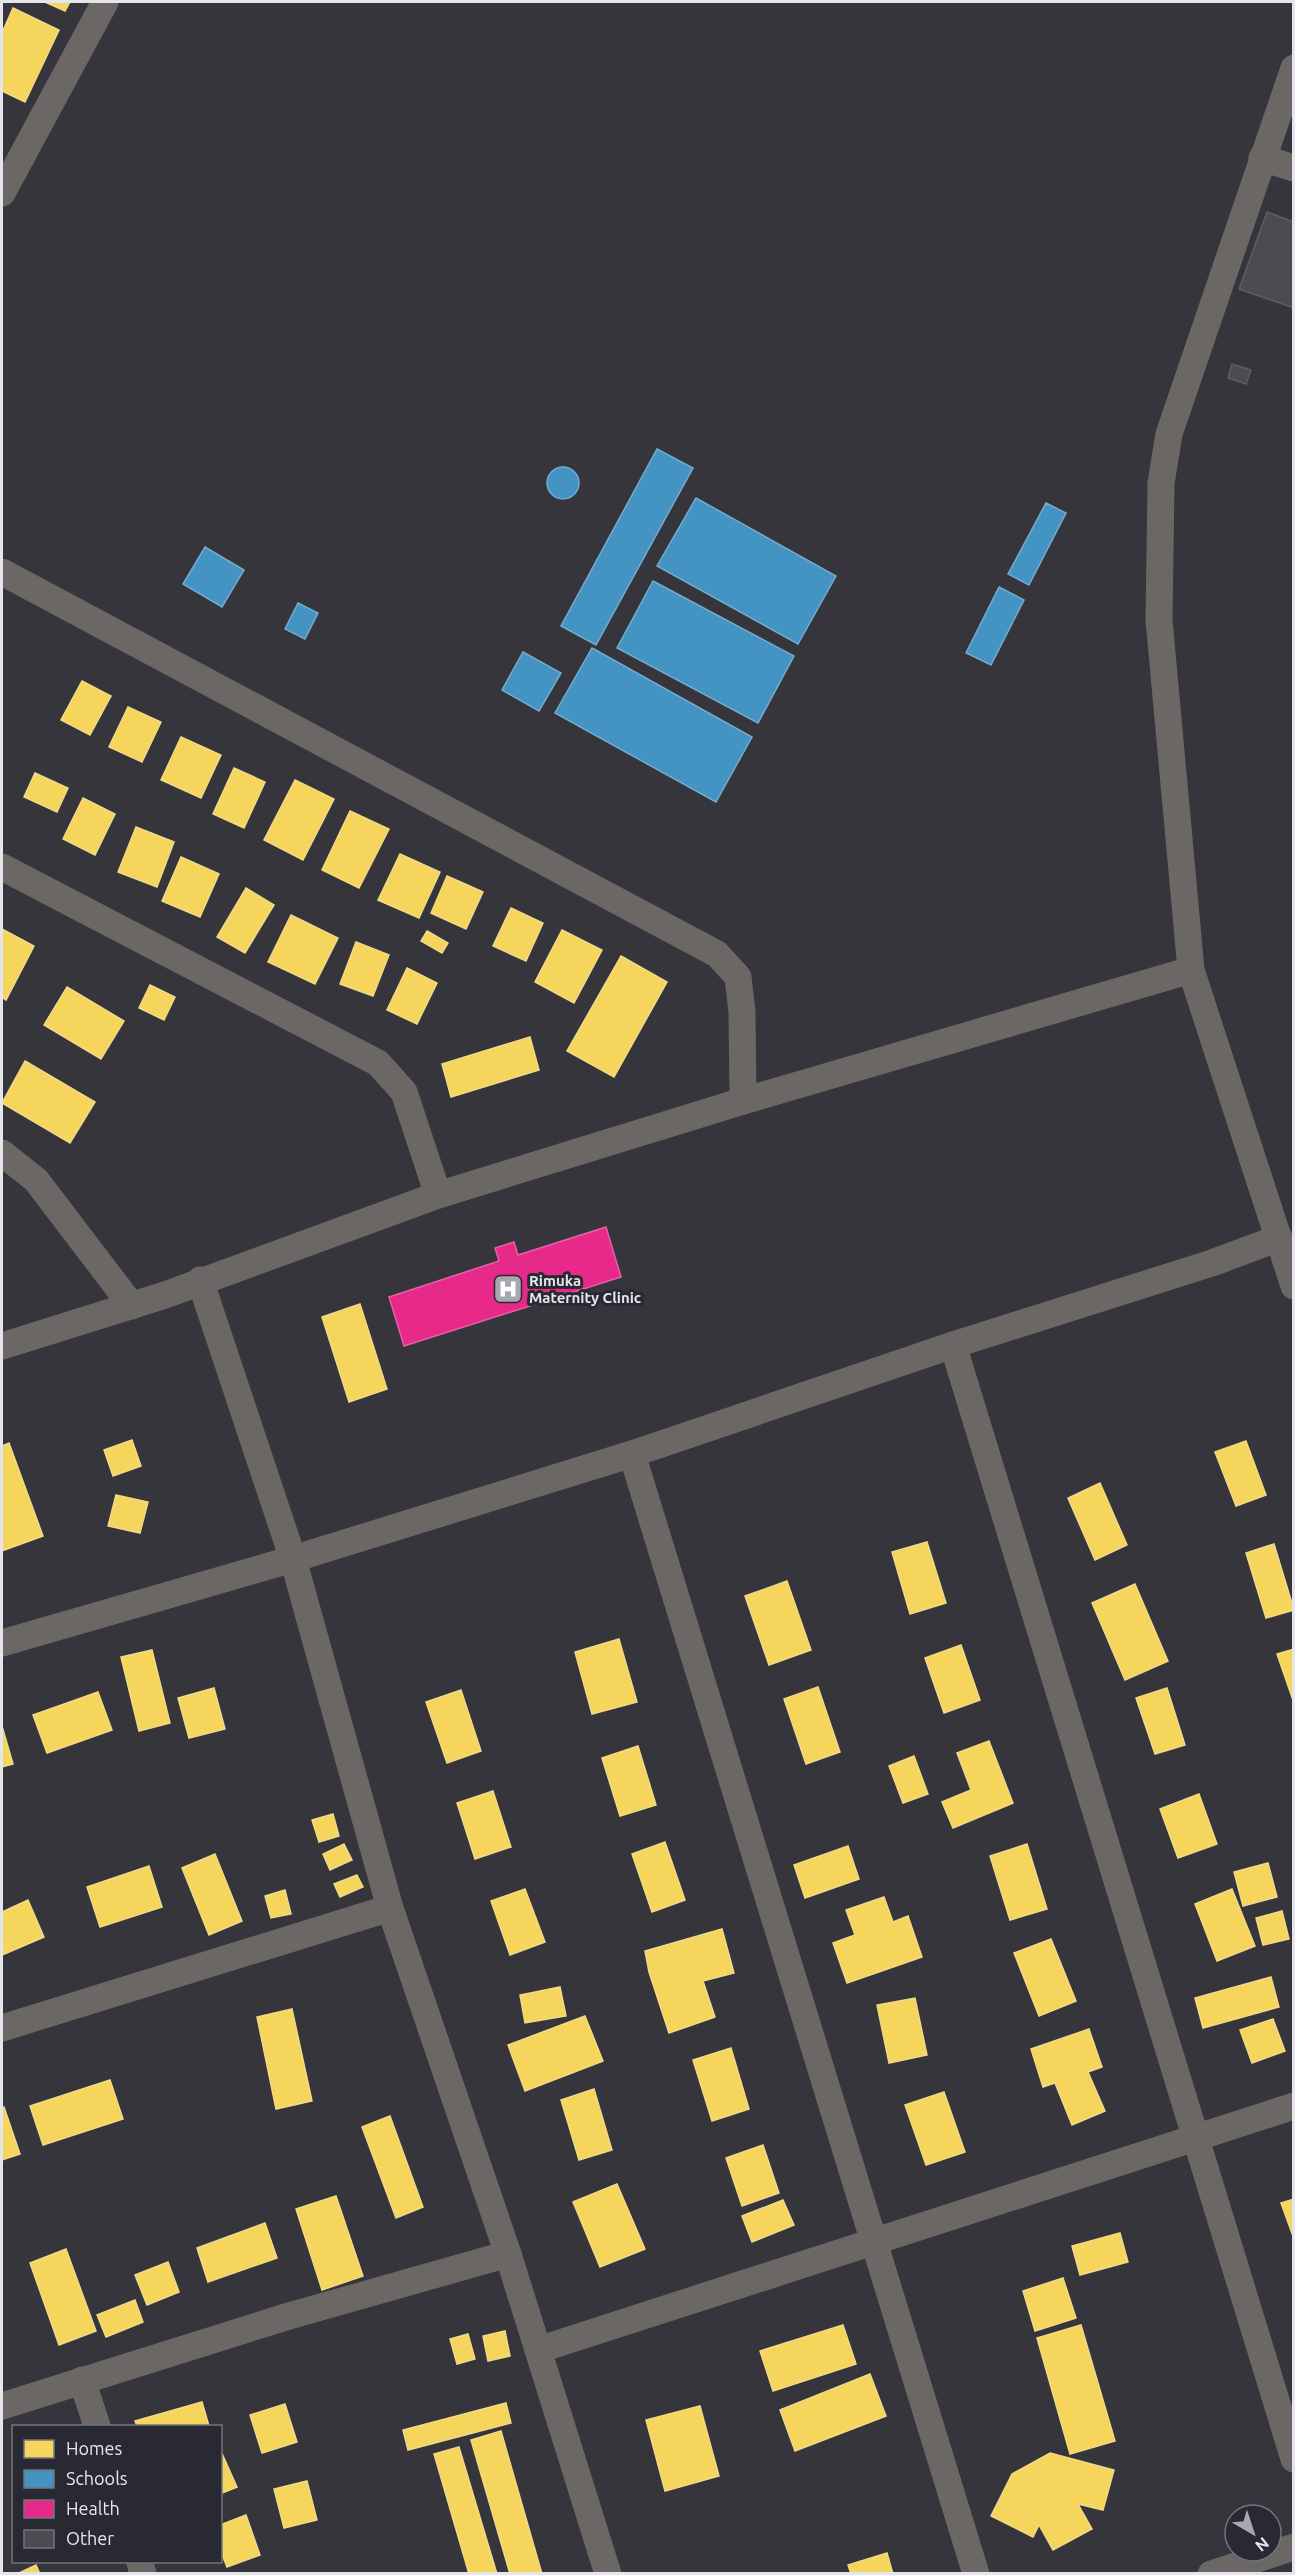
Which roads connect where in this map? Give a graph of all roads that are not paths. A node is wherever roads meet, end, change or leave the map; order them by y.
1 (105, 2) edge
2 (1293, 68) edge
3 (1262, 158) junction
4 (1293, 168) edge
5 (2, 193) edge
6 (2, 572) edge
7 (2, 867) edge
8 (1191, 970) junction
9 (743, 1101) junction
10 (2, 1153) edge
11 (438, 1195) junction
12 (1279, 1238) junction
13 (200, 1280) junction
14 (1293, 1286) edge
15 (132, 1306) junction
16 (953, 1345) junction
17 (2, 1346) edge
18 (632, 1454) junction
19 (293, 1559) junction
20 (2, 1643) edge
21 (390, 1908) junction
22 (2, 2028) edge
23 (1293, 2106) edge
24 (1196, 2138) junction
25 (873, 2242) junction
26 (508, 2254) junction
27 (538, 2350) junction
28 (82, 2380) junction
29 (2, 2406) edge
30 (96, 2425) edge
31 (1293, 2459) edge
32 (1293, 2547) edge
33 (608, 2574) edge
34 (976, 2574) edge
35 (1211, 2574) edge

1 - 5 street
2 - 3 street
3 - 4 street
3 - 8 street
6 - 9 street
7 - 11 street
8 - 9 street
8 - 12 street
9 - 11 street
10 - 15 street
11 - 13 street
12 - 14 street
12 - 16 street
13 - 15 street
13 - 19 street
15 - 17 street
16 - 18 street
16 - 24 street
18 - 19 street
18 - 25 street
19 - 20 street
19 - 21 street
21 - 22 street
21 - 26 street
23 - 24 street
24 - 25 street
24 - 31 street
25 - 27 street
25 - 34 street
26 - 27 street
26 - 28 street
27 - 33 street
28 - 29 street
28 - 30 street
32 - 35 street

